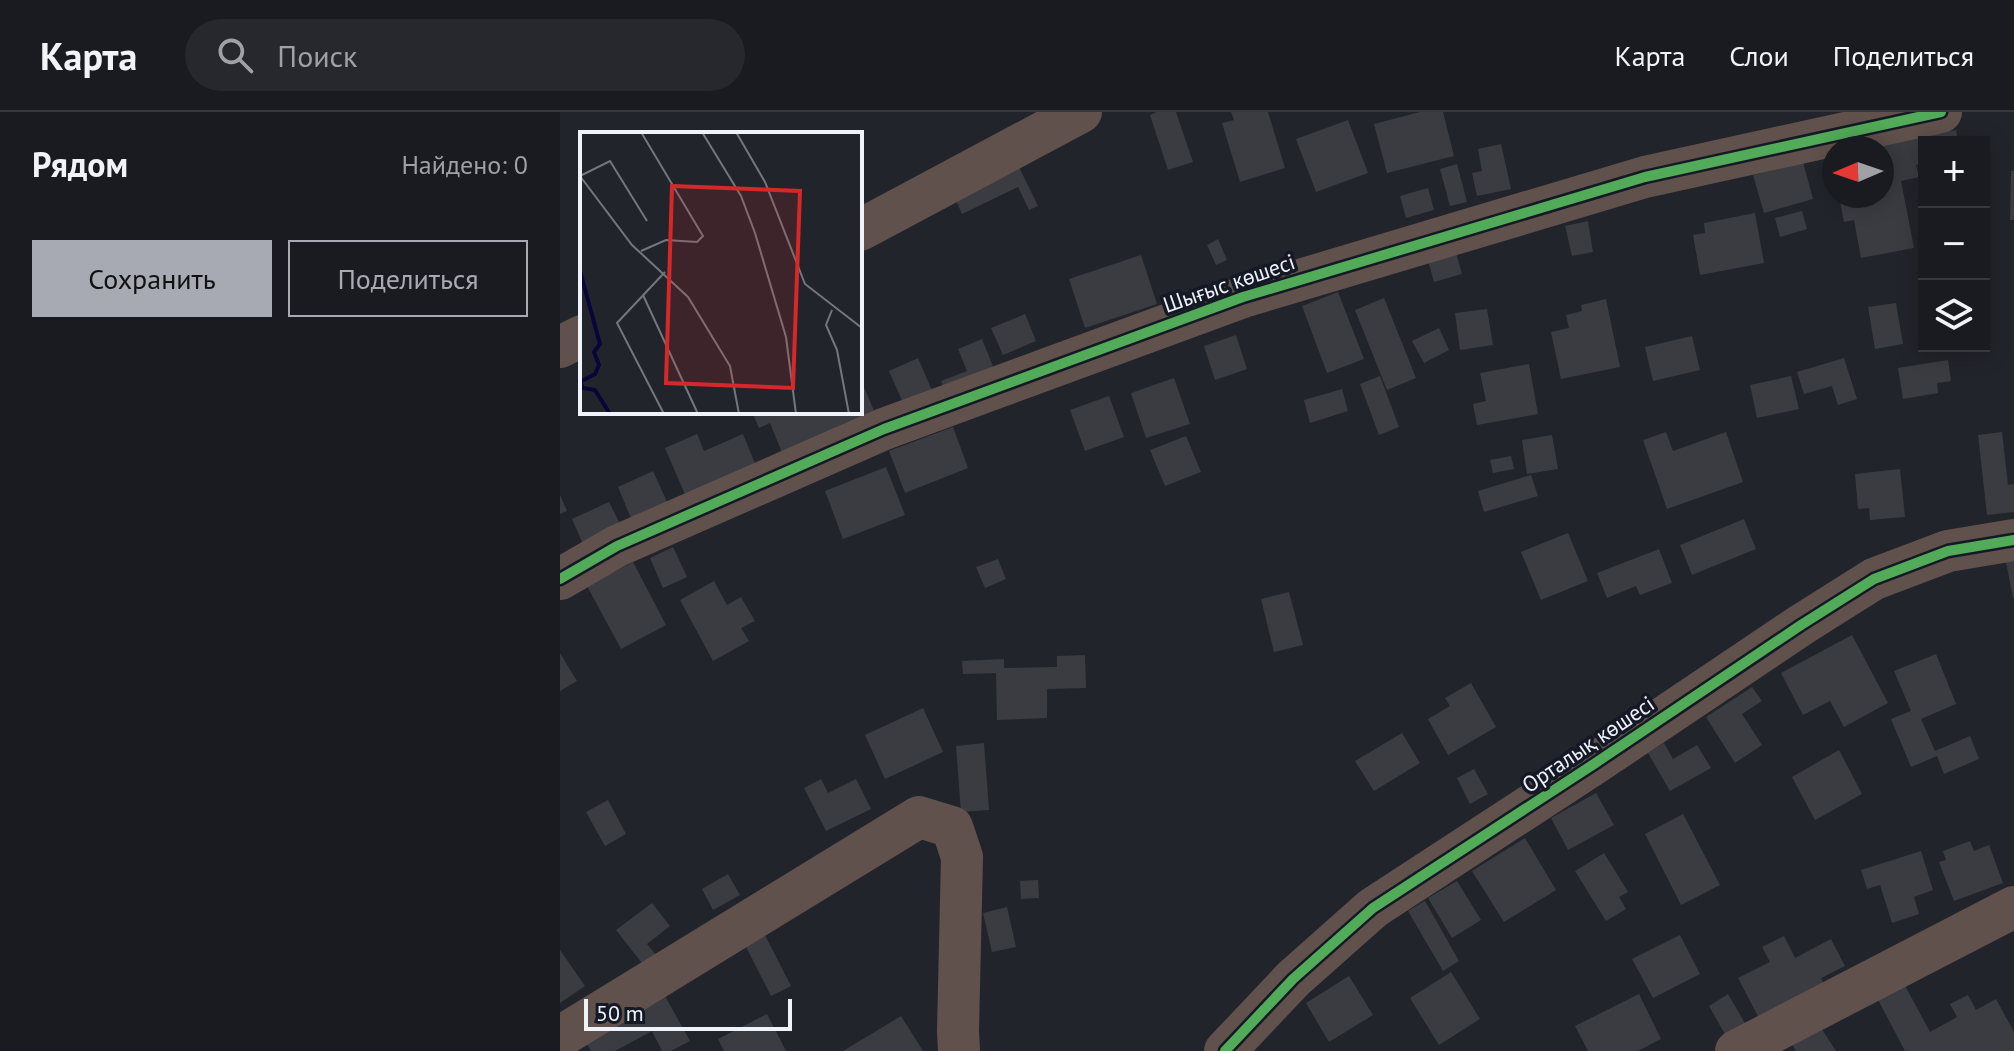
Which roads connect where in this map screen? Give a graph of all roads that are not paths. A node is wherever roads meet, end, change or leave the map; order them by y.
1 (1081, 112) edge
2 (1941, 112) edge
3 (862, 229) edge
4 (580, 337) edge
5 (560, 347) edge
6 (2014, 540) edge
7 (560, 579) edge
8 (2014, 907) edge
9 (560, 1037) edge
10 (959, 1051) edge
11 (1225, 1051) edge
12 (1736, 1051) edge

1 - 3 street
2 - 7 street, Шығыс көшесі
4 - 5 street
6 - 11 street, Орталық көшесі
8 - 12 street
9 - 10 street

